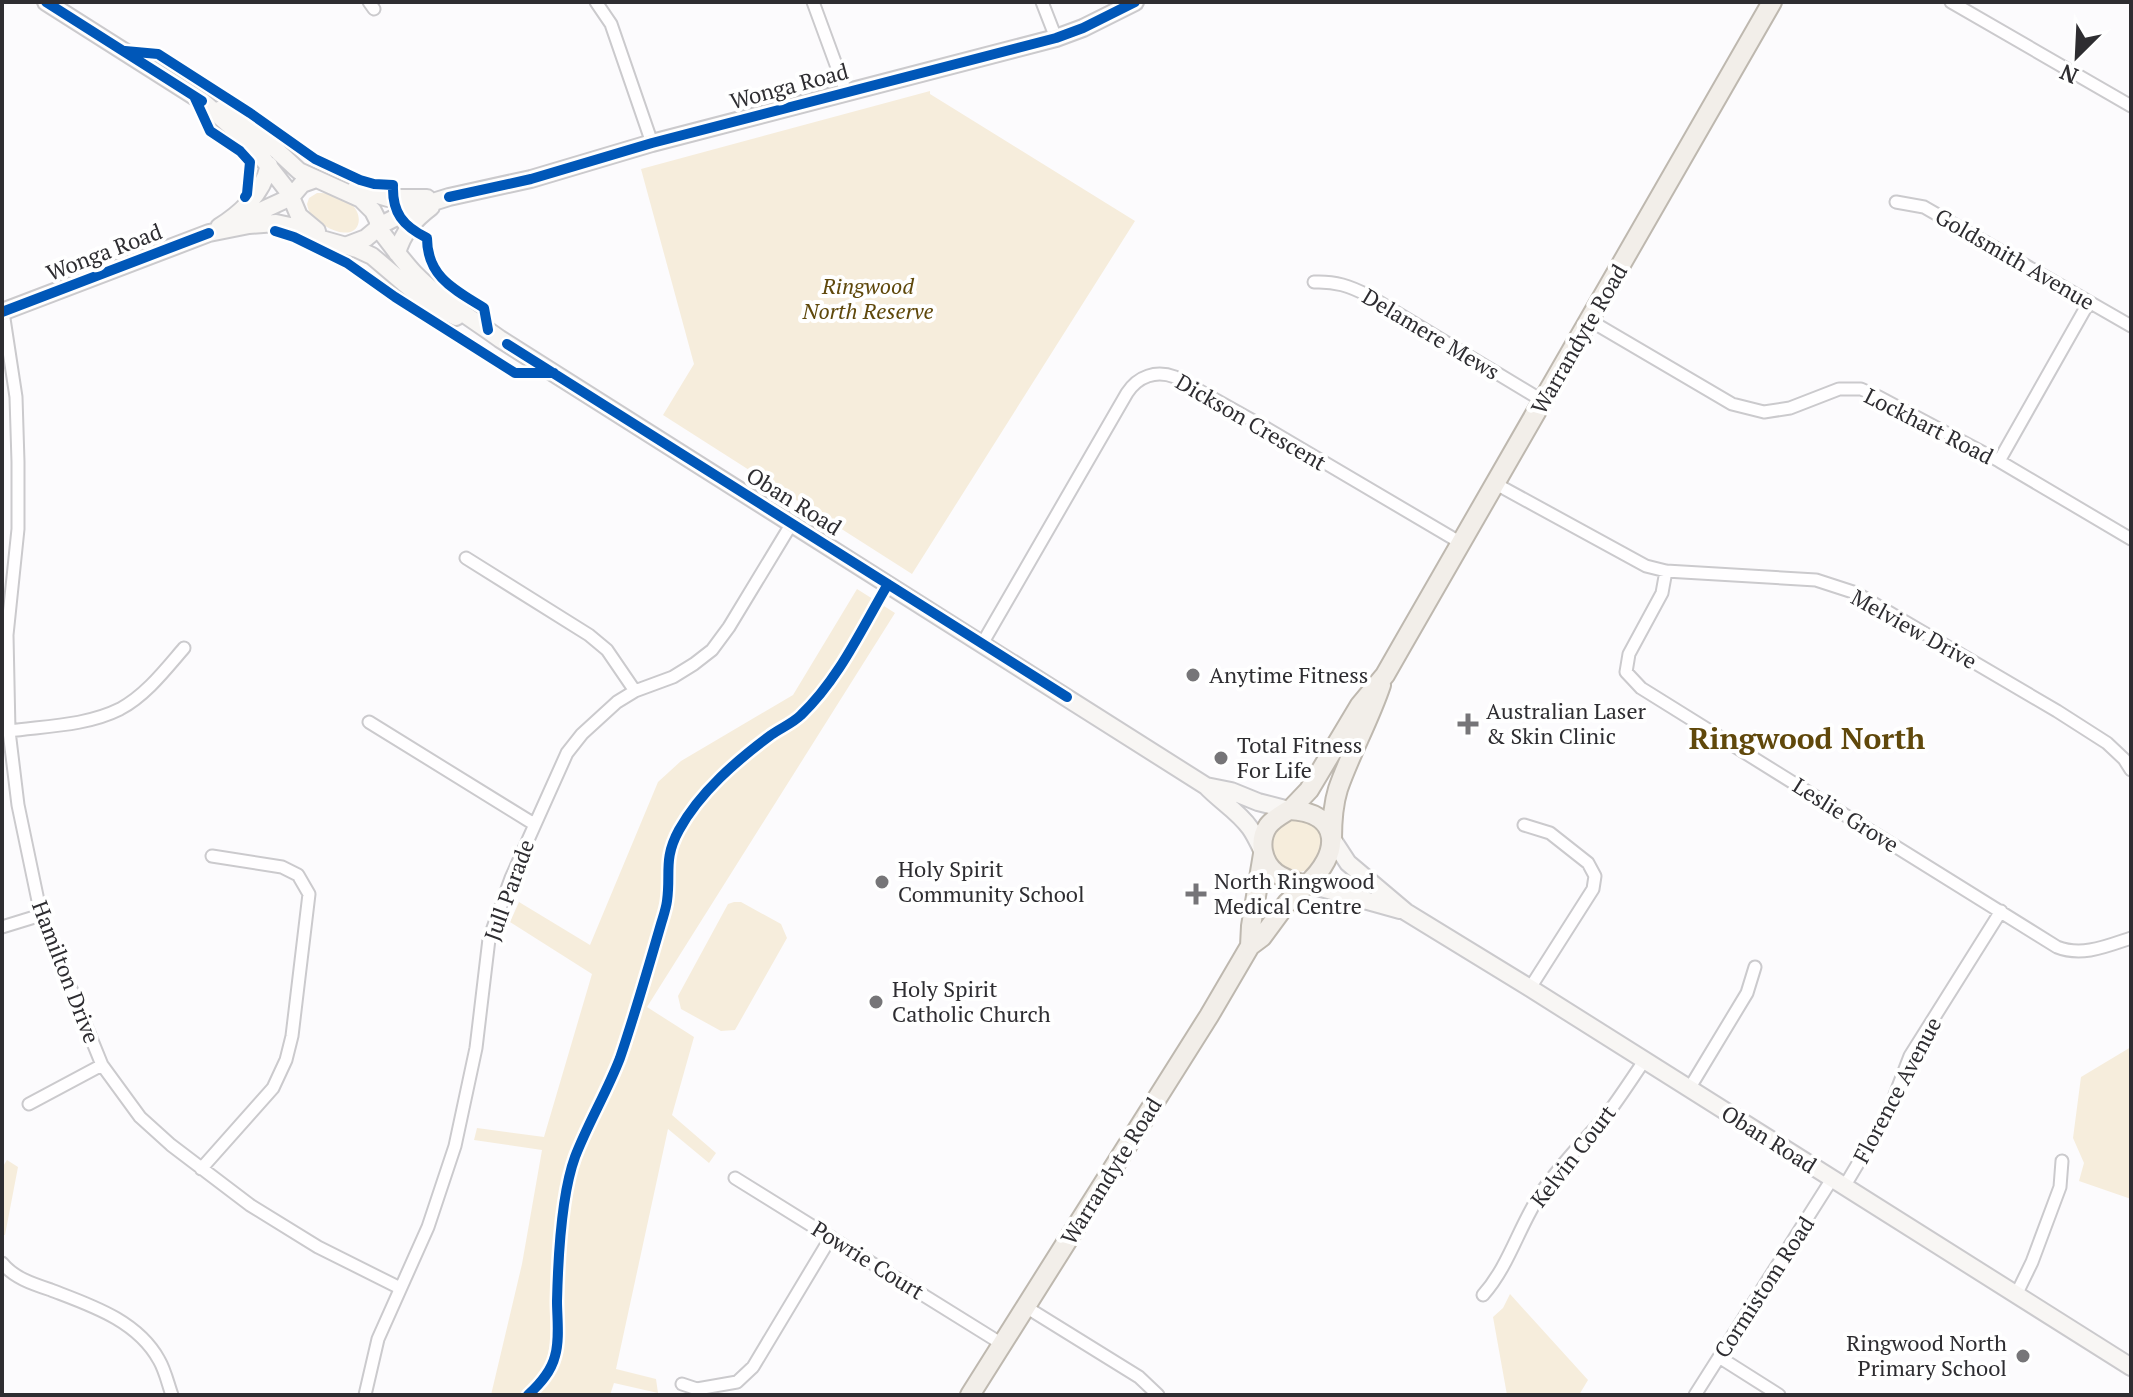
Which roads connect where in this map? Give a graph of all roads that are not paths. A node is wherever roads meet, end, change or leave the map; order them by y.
1 (46, 2) edge
2 (596, 2) edge
3 (813, 2) edge
4 (1042, 2) edge
5 (1135, 2) edge
6 (1772, 2) edge
7 (1951, 2) edge
8 (1056, 38) junction
9 (846, 92) junction
10 (202, 101) junction
11 (2131, 106) edge
12 (652, 143) junction
13 (269, 165) junction
14 (317, 179) junction
15 (291, 196) junction
16 (445, 198) junction
17 (1896, 202) dead end
18 (379, 227) junction
19 (215, 232) junction
20 (344, 246) junction
21 (397, 253) junction
22 (1314, 282) dead end
23 (2089, 302) junction
24 (2, 312) edge
25 (1589, 320) junction
26 (2131, 326) edge
27 (500, 339) junction
28 (1543, 401) junction
29 (1999, 461) junction
30 (1496, 484) junction
31 (792, 523) junction
32 (2131, 539) edge
33 (1461, 543) junction
34 (466, 558) dead end
35 (1666, 571) junction
36 (982, 644) junction
37 (184, 648) dead end
38 (1385, 675) junction
39 (635, 691) junction
40 (369, 722) dead end
41 (9, 731) junction
42 (7, 761) edge
43 (2131, 770) edge
44 (1206, 786) junction
45 (1289, 810) junction
46 (534, 824) junction
47 (1524, 825) dead end
48 (1332, 840) junction
49 (1263, 853) junction
50 (212, 856) dead end
51 (1307, 884) junction
52 (2001, 911) junction
53 (1406, 912) junction
54 (41, 915) junction
55 (2, 927) edge
56 (2131, 938) edge
57 (1250, 946) junction
58 (1755, 967) dead end
59 (1530, 988) junction
60 (1644, 1061) junction
61 (102, 1065) junction
62 (1689, 1089) junction
63 (29, 1104) dead end
64 (2062, 1161) dead end
65 (201, 1169) junction
66 (735, 1178) dead end
67 (1838, 1183) junction
68 (831, 1237) junction
69 (2, 1263) edge
70 (400, 1288) junction
71 (1483, 1295) dead end
72 (2016, 1295) junction
73 (1026, 1307) junction
74 (1002, 1344) junction
75 (1719, 1357) junction
76 (2131, 1367) edge
77 (682, 1384) dead end
78 (172, 1395) edge
79 (365, 1395) edge
80 (970, 1395) edge
81 (1158, 1395) edge
82 (1695, 1395) edge
83 (1779, 1395) edge

1 - 10 main road
2 - 12 street
3 - 9 street
4 - 8 street
5 - 8 main road, Wonga Road
6 - 25 main road, Warrandyte Road
7 - 11 street
8 - 9 main road, Wonga Road
9 - 12 main road, Wonga Road
10 - 13 main road
10 - 14 main road
12 - 16 main road, Wonga Road
13 - 15 main road
13 - 19 main road
14 - 15 main road
14 - 16 main road
14 - 18 main road, Oban Road
15 - 19 main road
15 - 20 main road
16 - 18 main road, Wonga Road
16 - 21 main road
17 - 23 street, Goldsmith Avenue
18 - 20 main road, Wonga Road
18 - 21 main road, Oban Road
19 - 20 main road
19 - 24 main road, Wonga Road
20 - 27 main road, Oban Road
21 - 27 main road, Oban Road
22 - 28 street, Delamere Mews
23 - 26 street, Goldsmith Avenue
23 - 29 street
24 - 41 street, Hamilton Drive
25 - 28 main road, Warrandyte Road
25 - 29 street, Lockhart Road
27 - 31 main road, Oban Road
28 - 30 main road, Warrandyte Road
29 - 32 street, Lockhart Road
30 - 33 main road, Warrandyte Road
30 - 35 street, Melview Drive
31 - 36 main road, Oban Road
31 - 39 street, Jull Parade
33 - 36 street, Dickson Crescent
33 - 38 main road, Warrandyte Road
34 - 39 street
35 - 43 street, Melview Drive
35 - 52 street, Leslie Grove
36 - 44 main road, Oban Road
37 - 41 street
38 - 45 main road, Warrandyte Road
38 - 48 main road, Warrandyte Road
39 - 46 street, Jull Parade
40 - 46 street
41 - 42 street, Hamilton Drive
42 - 54 street, Hamilton Drive
44 - 45 main road, Oban Road
44 - 49 main road, Oban Road
45 - 48 main road
45 - 49 main road
46 - 70 street, Jull Parade
47 - 59 street
48 - 51 main road
48 - 53 main road, Oban Road
49 - 51 main road
49 - 57 main road, Warrandyte Road
50 - 65 street
51 - 53 main road, Oban Road
51 - 57 main road, Warrandyte Road
52 - 56 street, Leslie Grove
52 - 67 street, Florence Avenue
53 - 59 main road, Oban Road
54 - 55 street
54 - 61 street, Hamilton Drive
57 - 73 main road, Warrandyte Road
58 - 62 street
59 - 60 main road, Oban Road
60 - 62 main road, Oban Road
60 - 71 street, Kelvin Court
61 - 63 street
61 - 65 street, Hamilton Drive
62 - 67 main road, Oban Road
64 - 72 street
65 - 70 street, Hamilton Drive
66 - 68 street, Powrie Court
67 - 72 main road, Oban Road
67 - 75 street, Cormistom Road
68 - 74 street, Powrie Court
68 - 77 street
69 - 78 street
70 - 79 street, Jull Parade
72 - 76 main road, Oban Road
73 - 74 main road, Warrandyte Road
73 - 81 street
74 - 80 main road, Warrandyte Road
75 - 82 street, Cormistom Road
75 - 83 street

